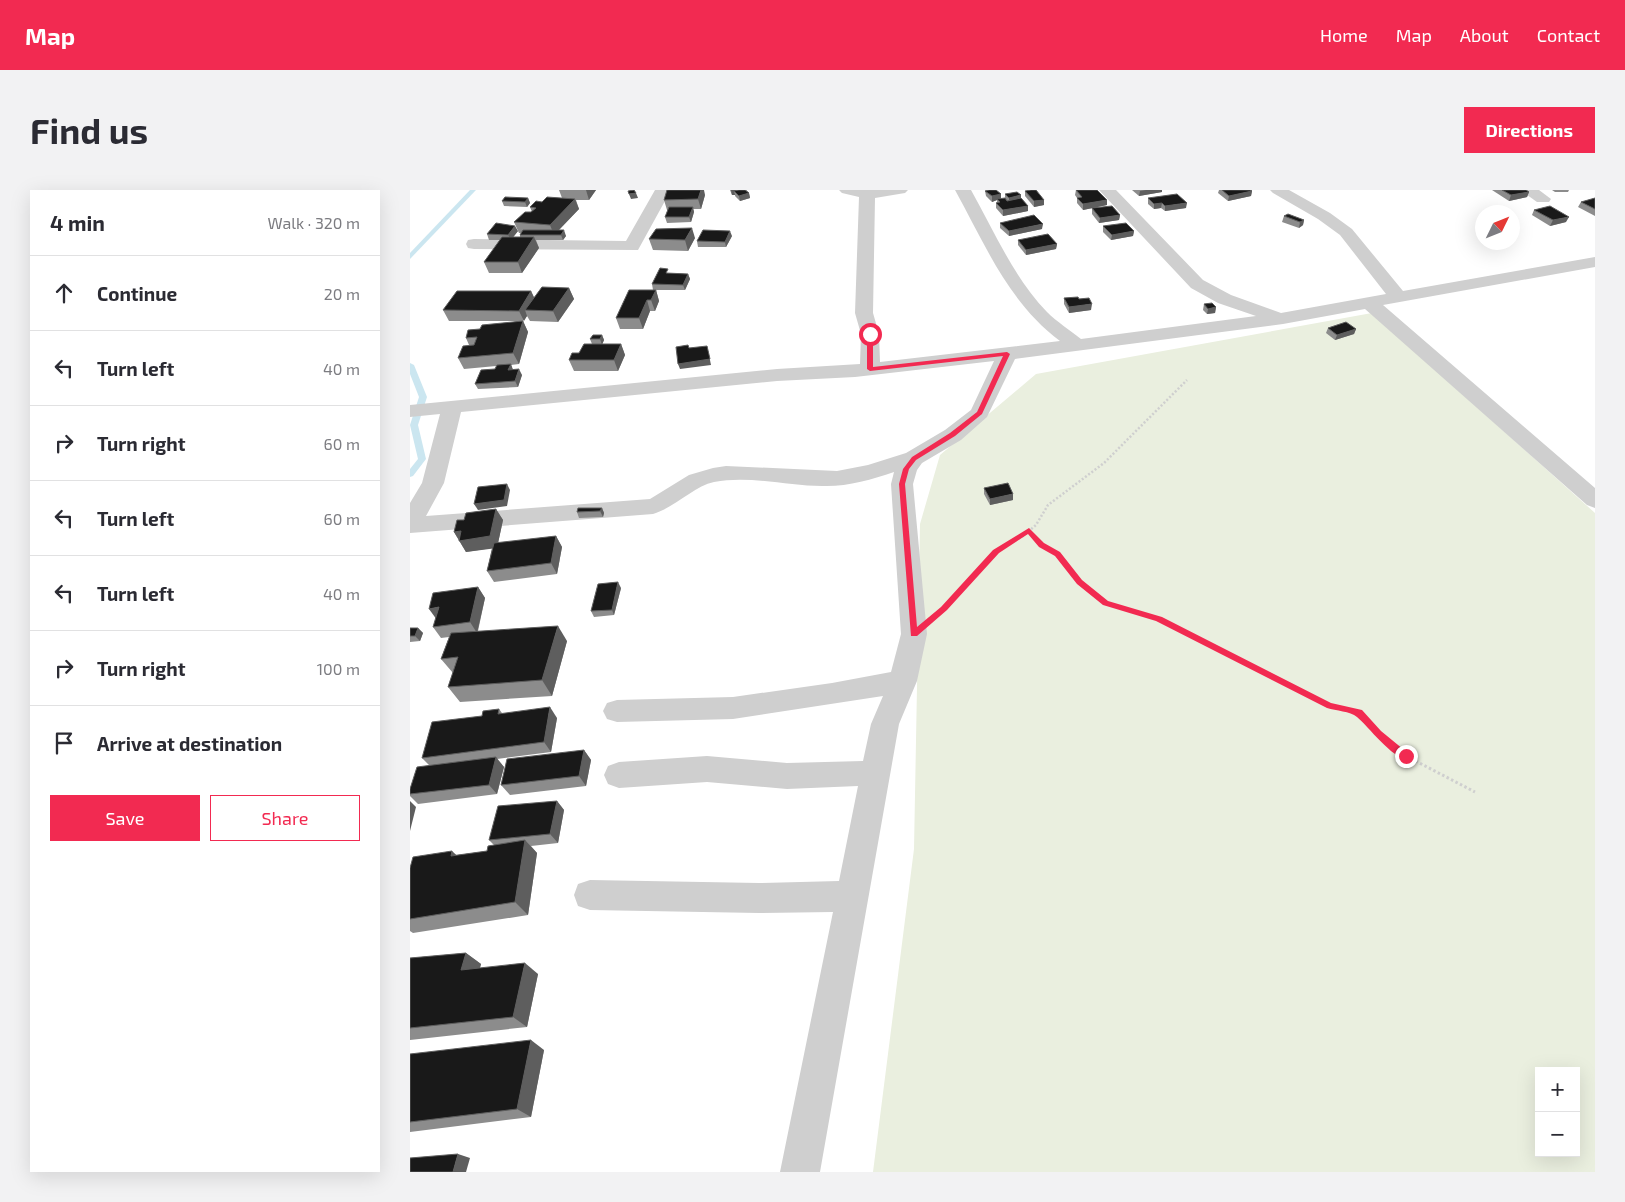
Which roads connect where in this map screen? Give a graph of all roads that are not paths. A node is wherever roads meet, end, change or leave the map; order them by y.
1 (662, 190) edge
2 (847, 190) edge
3 (900, 190) edge
4 (963, 190) edge
5 (1107, 190) edge
6 (1278, 190) edge
7 (1528, 190) edge
8 (867, 192) edge
9 (1543, 199) dead end
10 (474, 244) dead end
11 (1595, 262) edge
12 (1397, 296) junction
13 (1368, 302) junction
14 (1283, 318) junction
15 (1076, 344) junction
16 (1007, 354) junction
17 (870, 369) junction
18 (446, 408) junction
19 (410, 411) edge
20 (914, 458) junction
21 (1595, 500) edge
22 (410, 524) edge
23 (904, 681) junction
24 (617, 711) dead end
25 (876, 773) junction
26 (619, 775) dead end
27 (590, 895) dead end
28 (852, 896) junction
29 (800, 1172) edge

1 - 10 street
2 - 8 street
3 - 8 street
4 - 15 street
5 - 14 street
6 - 12 street
7 - 9 street
8 - 17 street
11 - 12 street
12 - 13 street
13 - 14 street
13 - 21 street
14 - 15 street
15 - 16 street
16 - 17 street
16 - 20 street
17 - 18 street
18 - 19 street
18 - 22 street
20 - 22 street
20 - 23 street
23 - 24 street
23 - 25 street
25 - 26 street
25 - 28 street
27 - 28 street
28 - 29 street

